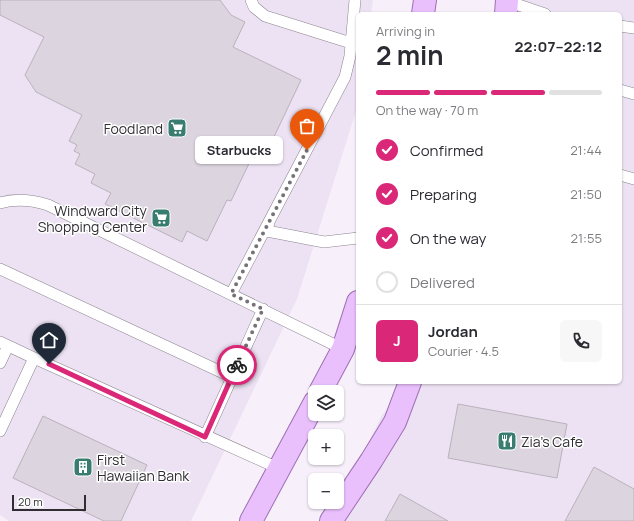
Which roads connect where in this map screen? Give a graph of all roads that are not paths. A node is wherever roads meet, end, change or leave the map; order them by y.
1 (251, 0) edge
2 (355, 0) edge
3 (425, 0) edge
4 (507, 5) edge
5 (423, 12) edge
6 (537, 12) edge
7 (622, 26) edge
8 (634, 28) edge
9 (351, 44) junction
10 (622, 91) edge
11 (634, 94) edge
12 (622, 176) edge
13 (634, 179) edge
14 (0, 203) edge
15 (270, 220) junction
16 (356, 238) edge
17 (0, 269) edge
18 (231, 294) junction
19 (356, 308) edge
20 (263, 309) junction
21 (4, 344) edge
22 (343, 349) junction
23 (34, 358) junction
24 (0, 363) edge
25 (232, 377) junction
26 (409, 384) edge
27 (324, 385) edge
28 (4, 413) edge
29 (308, 415) edge
30 (0, 431) edge
31 (205, 437) junction
32 (280, 469) junction
33 (251, 521) edge
34 (331, 521) edge

1 - 9 lane
2 - 9 lane
3 - 5 main road
4 - 6 lane
7 - 8 lane
9 - 15 lane
10 - 11 lane
12 - 13 lane
14 - 18 lane
15 - 16 lane
15 - 18 lane
17 - 25 lane
18 - 20 lane
19 - 22 main road
20 - 22 lane
20 - 25 lane
21 - 23 lane
21 - 24 lane
22 - 27 main road
23 - 28 lane
23 - 31 lane
25 - 31 lane
26 - 34 main road
28 - 30 lane
29 - 32 main road
31 - 32 lane
32 - 33 main road

